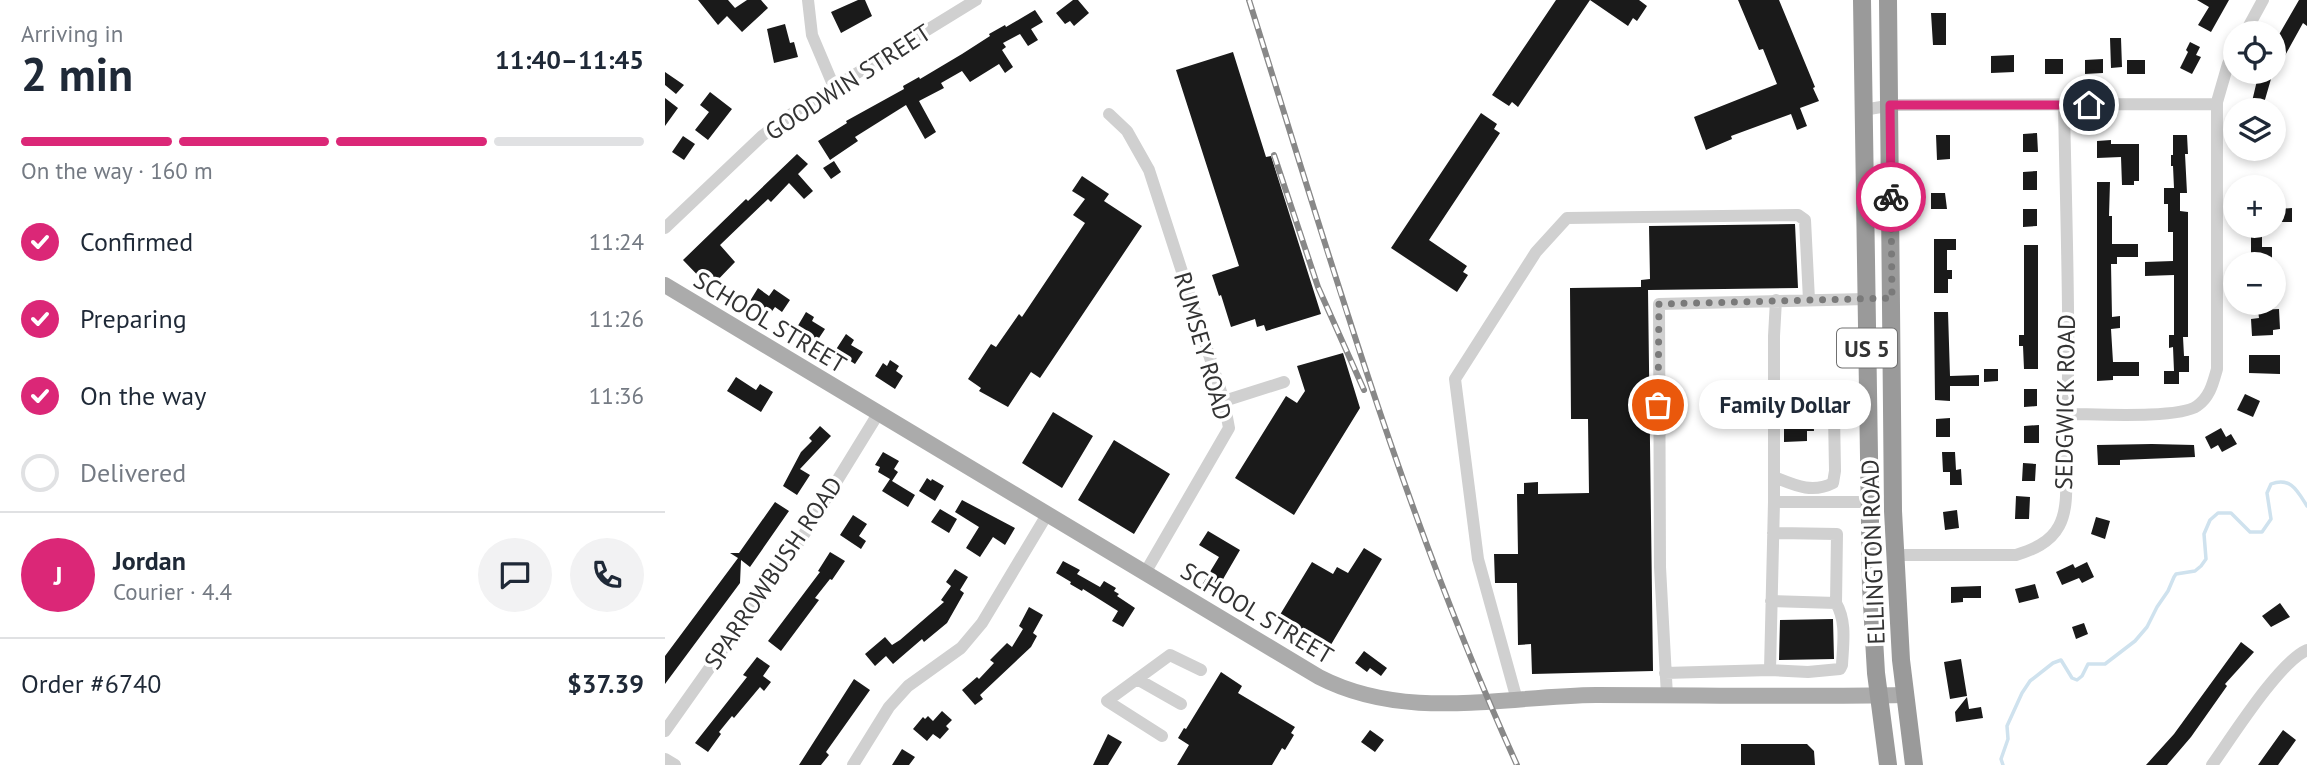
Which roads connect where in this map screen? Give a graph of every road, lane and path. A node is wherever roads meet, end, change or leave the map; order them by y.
1 (808, 0) edge
2 (976, 0) edge
3 (1862, 0) edge
4 (1888, 0) edge
5 (2263, 0) edge
6 (2252, 21) edge
7 (2223, 82) edge
8 (834, 87) junction
9 (2217, 104) junction
10 (1890, 105) junction
11 (2064, 105) junction
12 (1863, 110) junction
13 (1109, 114) dead end
14 (665, 228) edge
15 (665, 285) edge
16 (1892, 298) junction
17 (1866, 299) junction
18 (1776, 300) junction
19 (1809, 300) junction
20 (1284, 382) dead end
21 (1224, 401) junction
22 (1774, 401) junction
23 (878, 414) junction
24 (2068, 414) junction
25 (1774, 477) junction
26 (1774, 502) junction
27 (1869, 502) junction
28 (1048, 513) junction
29 (1773, 533) junction
30 (1896, 555) junction
31 (1145, 573) junction
32 (1771, 601) junction
33 (1836, 603) junction
34 (2307, 649) edge
35 (1201, 670) dead end
36 (1770, 670) junction
37 (1665, 673) junction
38 (1137, 679) junction
39 (1878, 695) junction
40 (1905, 695) junction
41 (1667, 696) junction
42 (1517, 700) junction
43 (1181, 704) dead end
44 (665, 731) edge
45 (1162, 736) dead end
46 (665, 759) edge
47 (675, 765) edge
48 (853, 765) edge
49 (1888, 765) edge
50 (1914, 765) edge
51 (2212, 765) edge

1 - 8 street
2 - 8 street, GOODWIN STREET
3 - 12 highway, ELLINGTON ROAD / US 5
4 - 10 highway, ELLINGTON ROAD / US 5
5 - 6 street
7 - 9 street
8 - 14 street, GOODWIN STREET
9 - 11 street
9 - 24 street
10 - 11 street
10 - 12 street
10 - 16 highway, ELLINGTON ROAD / US 5
11 - 24 street, SEDGWICK ROAD
12 - 17 highway, ELLINGTON ROAD / US 5
13 - 21 street, RUMSEY ROAD
15 - 23 main road, SCHOOL STREET
16 - 17 highway
16 - 30 highway, ELLINGTON ROAD / US 5
17 - 19 street
17 - 27 highway, ELLINGTON ROAD / US 5
18 - 19 street
18 - 22 street
18 - 37 street
19 - 42 street
20 - 21 street
21 - 31 street, RUMSEY ROAD
22 - 25 street
22 - 25 street
23 - 28 main road, SCHOOL STREET
23 - 44 street, SPARROWBUSH ROAD
24 - 30 street, SEDGWICK ROAD
25 - 26 street
26 - 27 street
26 - 29 street
27 - 39 highway, ELLINGTON ROAD / US 5
28 - 31 main road, SCHOOL STREET
28 - 48 street
29 - 32 street
29 - 33 street
30 - 40 highway, ELLINGTON ROAD / US 5
31 - 42 main road, SCHOOL STREET
32 - 33 street
32 - 36 street
33 - 36 street
34 - 51 street
35 - 38 street
36 - 37 street
37 - 41 street
38 - 43 street
38 - 45 street
39 - 40 main road, SCHOOL STREET
39 - 41 main road, SCHOOL STREET
39 - 49 highway, ELLINGTON ROAD / US 5
40 - 50 highway, ELLINGTON ROAD / US 5
41 - 42 main road, SCHOOL STREET
46 - 47 street

